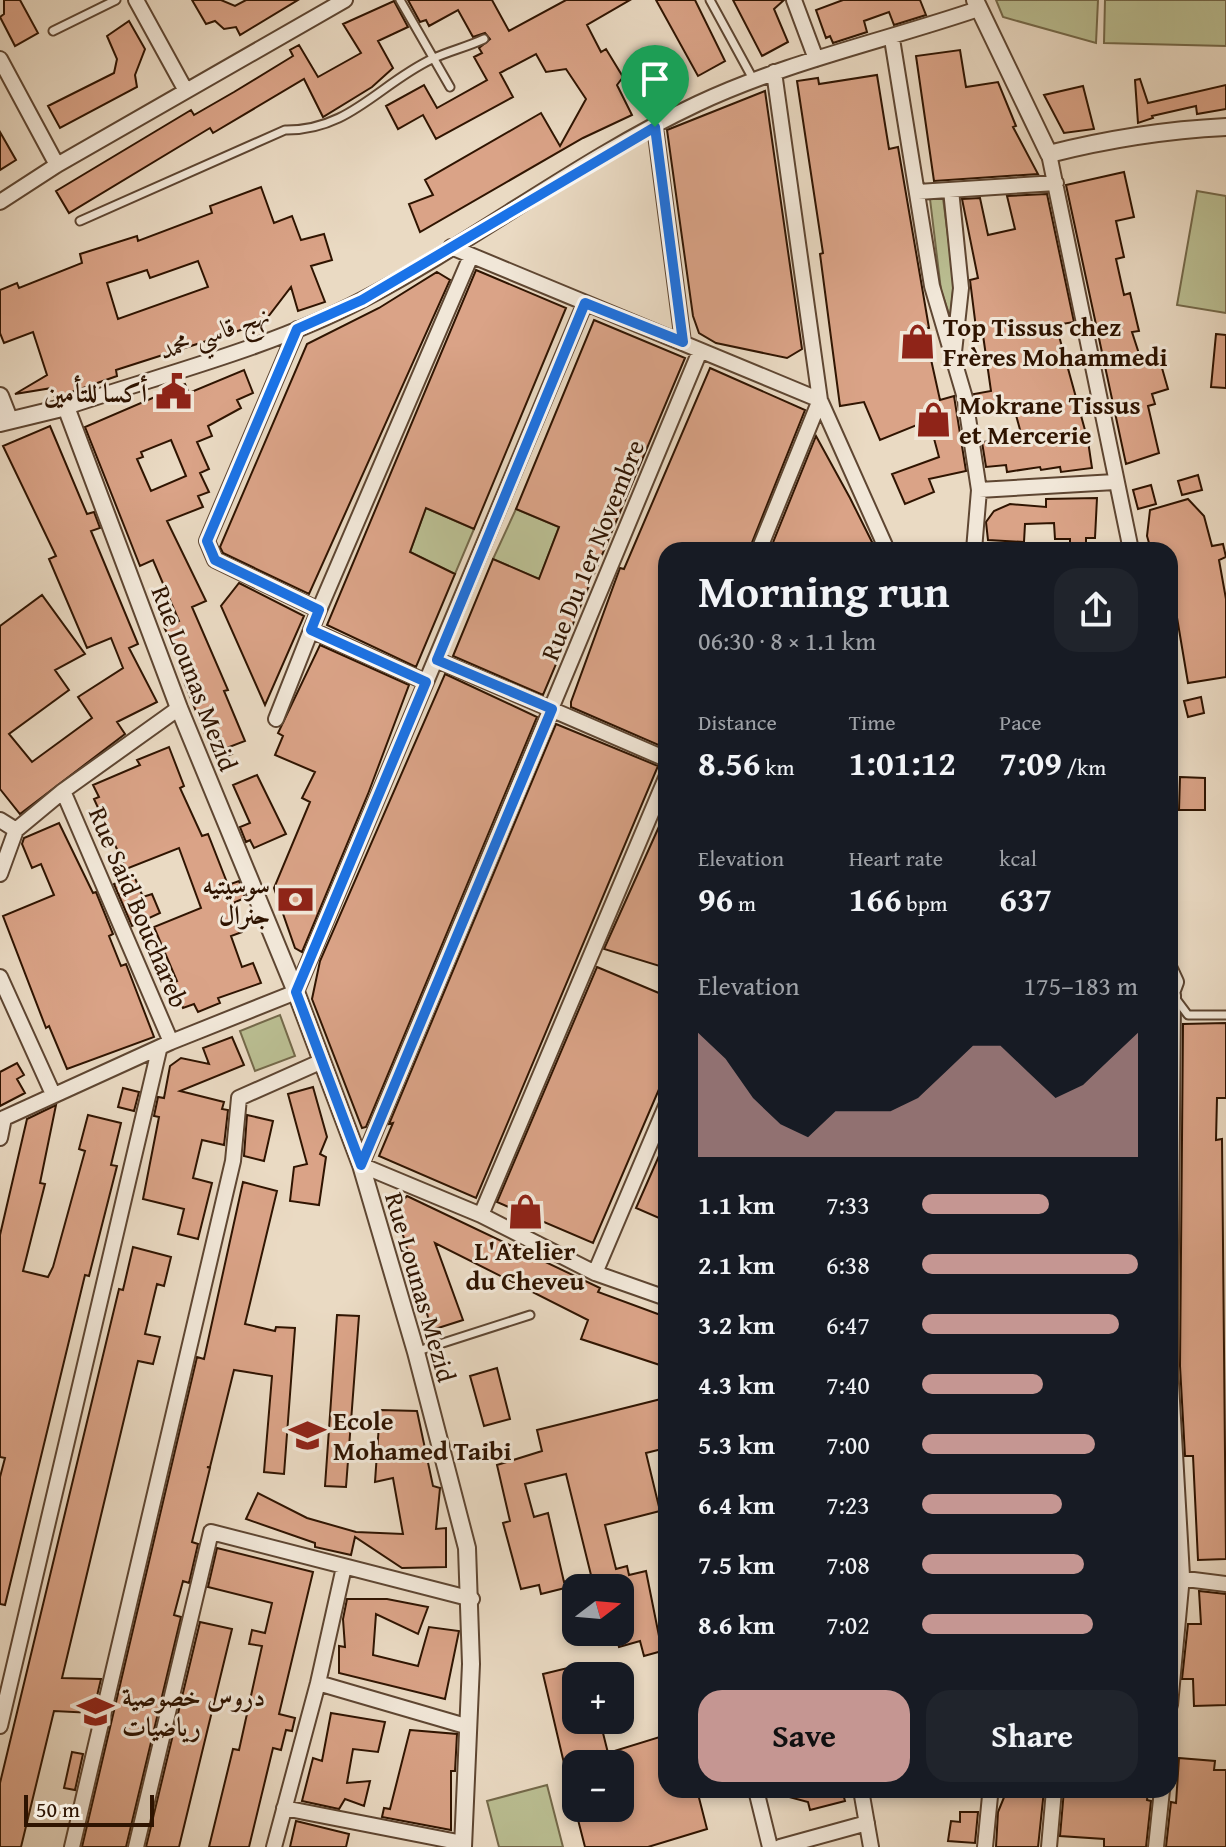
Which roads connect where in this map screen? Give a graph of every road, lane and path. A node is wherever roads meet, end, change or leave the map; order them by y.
1 (116, 0) edge
2 (136, 0) edge
3 (345, 0) edge
4 (400, 0) edge
5 (710, 0) edge
6 (794, 0) edge
7 (976, 4) edge
8 (53, 31) dead end
9 (484, 39) dead end
10 (892, 39) junction
11 (433, 58) junction
12 (0, 59) edge
13 (816, 59) junction
14 (774, 72) junction
15 (753, 79) junction
16 (450, 87) dead end
17 (186, 91) junction
18 (655, 127) junction
19 (1226, 127) edge
20 (1049, 154) junction
21 (57, 165) junction
22 (1056, 183) junction
23 (951, 190) junction
24 (918, 192) junction
25 (0, 202) edge
26 (80, 221) dead end
27 (451, 247) junction
28 (471, 256) junction
29 (585, 303) junction
30 (297, 329) junction
31 (683, 342) junction
32 (700, 351) junction
33 (953, 361) junction
34 (0, 396) edge
35 (820, 400) junction
36 (66, 407) junction
37 (4, 421) edge
38 (1115, 482) junction
39 (979, 490) junction
40 (762, 542) edge
41 (883, 542) edge
42 (975, 542) edge
43 (1129, 542) edge
44 (319, 610) junction
45 (311, 630) junction
46 (437, 660) junction
47 (426, 682) junction
48 (179, 708) junction
49 (552, 709) junction
50 (276, 719) dead end
51 (658, 755) edge
52 (63, 791) junction
53 (658, 797) edge
54 (0, 820) edge
55 (16, 830) junction
56 (0, 874) edge
57 (0, 977) edge
58 (296, 992) junction
59 (1178, 1004) edge
60 (1226, 1015) edge
61 (165, 1046) junction
62 (320, 1062) junction
63 (53, 1094) junction
64 (2, 1119) edge
65 (658, 1125) edge
66 (0, 1138) edge
67 (361, 1165) junction
68 (481, 1215) junction
69 (595, 1273) junction
70 (658, 1295) edge
71 (530, 1315) dead end
72 (416, 1352) junction
73 (344, 1567) junction
74 (1178, 1577) edge
75 (1226, 1584) edge
76 (472, 1599) junction
77 (7, 1674) edge
78 (318, 1683) junction
79 (0, 1726) edge
80 (469, 1727) junction
81 (758, 1798) edge
82 (862, 1798) edge
83 (990, 1798) edge
84 (1053, 1798) edge
85 (1161, 1798) edge
86 (284, 1808) junction
87 (867, 1823) junction
88 (463, 1845) edge
89 (72, 1847) edge
90 (136, 1847) edge
91 (274, 1847) edge
92 (770, 1847) edge
93 (780, 1847) edge
94 (871, 1847) edge
95 (985, 1847) edge
96 (1049, 1847) edge
97 (1156, 1847) edge

1 - 8 lane
2 - 17 street
3 - 17 street
4 - 11 lane
5 - 15 lane
6 - 13 street
7 - 10 street, نهج قاسي محمد
7 - 20 street
9 - 11 lane
10 - 13 street, نهج قاسي محمد
10 - 24 street
11 - 16 lane
11 - 26 lane
12 - 21 street
13 - 14 street, نهج قاسي محمد
14 - 15 street, نهج قاسي محمد
14 - 35 street
15 - 18 street, نهج قاسي محمد
17 - 21 street
18 - 27 street, نهج قاسي محمد
18 - 31 street
19 - 20 street
20 - 22 street
21 - 25 street
22 - 23 street
22 - 38 street
23 - 24 street
23 - 33 street
24 - 33 street
27 - 28 street
27 - 30 street, نهج قاسي محمد
28 - 29 street
28 - 44 street
29 - 31 street
29 - 46 street
30 - 36 street, نهج قاسي محمد
30 - 44 street
31 - 32 street
32 - 35 street
32 - 49 street, Rue Du 1er Novembre
33 - 39 street
34 - 37 street
35 - 40 street
35 - 41 street
36 - 37 street
36 - 48 street, Rue Lounas Mezid
38 - 39 street
38 - 43 street
39 - 42 street
44 - 45 street
45 - 47 street
45 - 50 street
46 - 47 street
46 - 49 street
47 - 58 street
48 - 52 street
48 - 58 street, Rue Lounas Mezid
49 - 51 street
49 - 67 street, Rue Du 1er Novembre
52 - 55 street
52 - 61 street, Rue Said Bouchareb
53 - 68 street
54 - 55 street
55 - 56 street
57 - 63 street
58 - 61 street
58 - 62 street, Rue Lounas Mezid
59 - 60 lane
61 - 63 street
61 - 77 street
62 - 67 street, Rue Lounas Mezid
62 - 89 street
63 - 64 street
64 - 66 street
65 - 69 street
67 - 68 street
67 - 72 street, Rue Lounas Mezid
68 - 69 street
69 - 70 street
71 - 72 lane
72 - 76 street, Rue Lounas Mezid
73 - 76 street
73 - 78 street
73 - 90 street
74 - 75 street
76 - 80 street, Rue Lounas Mezid
77 - 79 street
78 - 80 street
78 - 86 street
80 - 88 street, Rue Lounas Mezid
81 - 92 street
82 - 87 street
83 - 95 street
84 - 96 street
85 - 97 street
86 - 88 street
86 - 91 street
87 - 93 street
87 - 94 street

